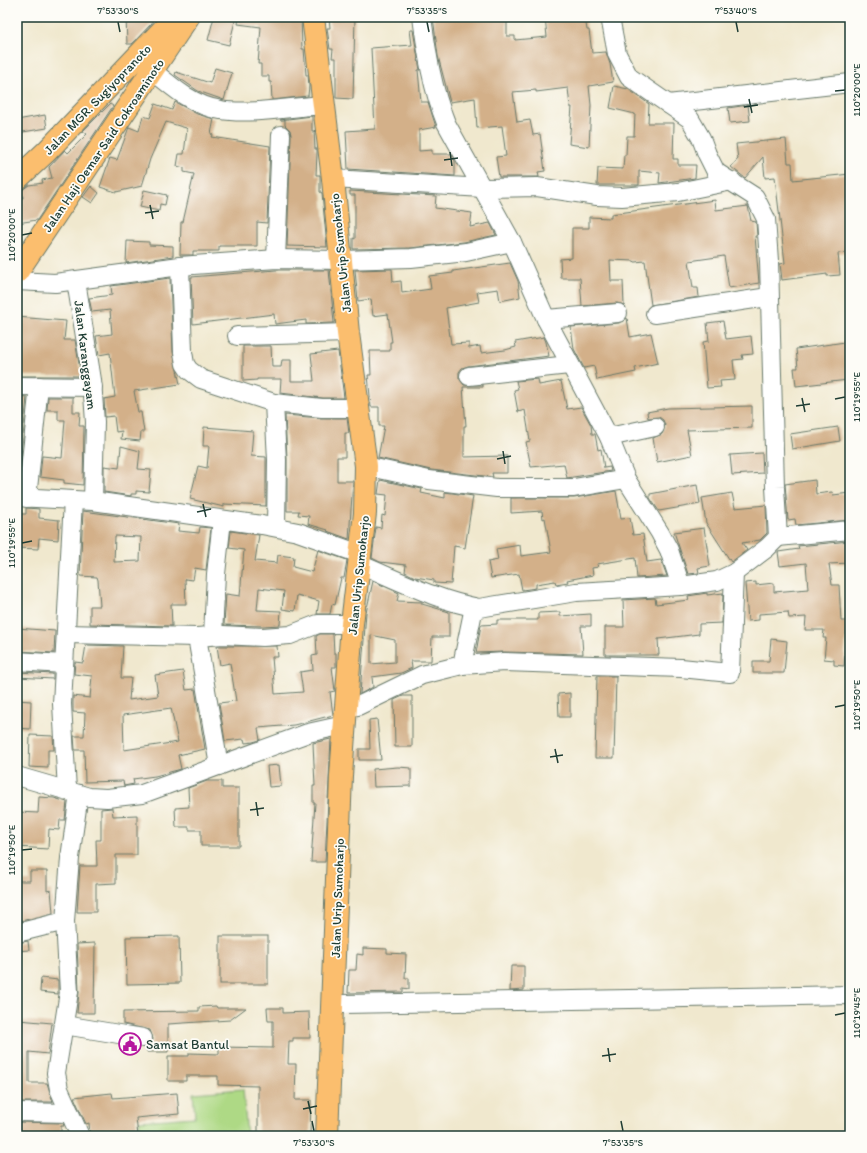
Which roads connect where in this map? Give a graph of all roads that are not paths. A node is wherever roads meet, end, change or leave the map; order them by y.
1 (175, 17) edge
2 (188, 17) edge
3 (313, 17) edge
4 (422, 17) edge
5 (610, 17) edge
6 (153, 71) junction
7 (850, 83) edge
8 (668, 104) junction
9 (322, 105) junction
10 (281, 135) dead end
11 (17, 179) edge
12 (333, 179) junction
13 (732, 181) junction
14 (483, 188) junction
15 (512, 242) junction
16 (276, 259) junction
17 (341, 260) junction
18 (180, 266) junction
19 (17, 272) edge
20 (17, 281) edge
21 (76, 281) junction
22 (770, 297) junction
23 (618, 313) dead end
24 (655, 314) dead end
25 (546, 319) junction
26 (348, 333) junction
27 (237, 336) dead end
28 (569, 365) junction
29 (469, 376) dead end
30 (17, 386) edge
31 (39, 386) junction
32 (93, 387) junction
33 (274, 403) junction
34 (359, 408) junction
35 (655, 427) dead end
36 (609, 437) junction
37 (366, 466) junction
38 (626, 479) junction
39 (22, 497) edge
40 (73, 500) junction
41 (93, 501) junction
42 (222, 520) junction
43 (276, 527) junction
44 (850, 530) edge
45 (778, 537) junction
46 (360, 559) junction
47 (734, 573) junction
48 (681, 586) junction
49 (474, 607) junction
50 (352, 624) junction
51 (66, 634) junction
52 (205, 636) junction
53 (17, 661) edge
54 (63, 664) junction
55 (462, 665) junction
56 (345, 716) junction
57 (219, 766) junction
58 (17, 776) edge
59 (73, 792) junction
60 (65, 921) junction
61 (17, 933) edge
62 (850, 995) edge
63 (334, 1002) junction
64 (64, 1025) junction
65 (143, 1038) dead end
66 (17, 1112) edge
67 (70, 1113) junction
68 (80, 1136) edge
69 (327, 1136) edge

1 - 11 main road, Jalan MGR. Sugiyopranoto
2 - 6 main road, Jalan Haji Oemar Said Cokroaminoto
3 - 9 main road, Jalan Urip Sumoharjo
4 - 14 street
5 - 8 street
6 - 9 street
6 - 19 main road, Jalan Haji Oemar Said Cokroaminoto
7 - 8 street
8 - 13 street
9 - 12 main road, Jalan Urip Sumoharjo
10 - 16 street
12 - 14 street
12 - 17 main road, Jalan Urip Sumoharjo
13 - 14 street
13 - 22 street
14 - 15 street
15 - 17 street
15 - 25 street
16 - 17 street
16 - 18 street
17 - 26 main road, Jalan Urip Sumoharjo
18 - 21 street
18 - 33 street
20 - 21 street
21 - 32 street, Jalan Karanggayam
22 - 24 street
22 - 45 street
23 - 25 street
25 - 28 street
26 - 27 street
26 - 34 main road, Jalan Urip Sumoharjo
28 - 29 street
28 - 36 street
30 - 31 street
31 - 32 street
31 - 39 street
32 - 41 street, Jalan Karanggayam
33 - 34 street
33 - 43 street
34 - 37 main road, Jalan Urip Sumoharjo
35 - 36 street
36 - 38 street
37 - 38 street
37 - 46 main road, Jalan Urip Sumoharjo
38 - 48 street
39 - 40 street
40 - 41 street
40 - 51 street
41 - 42 street
42 - 43 street
42 - 52 street
43 - 46 street
44 - 45 street
45 - 47 street
46 - 49 street
46 - 50 main road, Jalan Urip Sumoharjo
47 - 48 street
47 - 55 street
48 - 49 street
49 - 55 street
50 - 52 street
50 - 56 main road, Jalan Urip Sumoharjo
51 - 52 street
51 - 54 street
52 - 57 street
53 - 54 street
54 - 59 street
55 - 56 street
56 - 57 street
56 - 63 main road, Jalan Urip Sumoharjo
57 - 59 street
58 - 59 street
59 - 60 street
60 - 61 street
60 - 64 street
62 - 63 street
63 - 69 main road, Jalan Urip Sumoharjo
64 - 65 street
64 - 67 street
66 - 67 street
67 - 68 street

